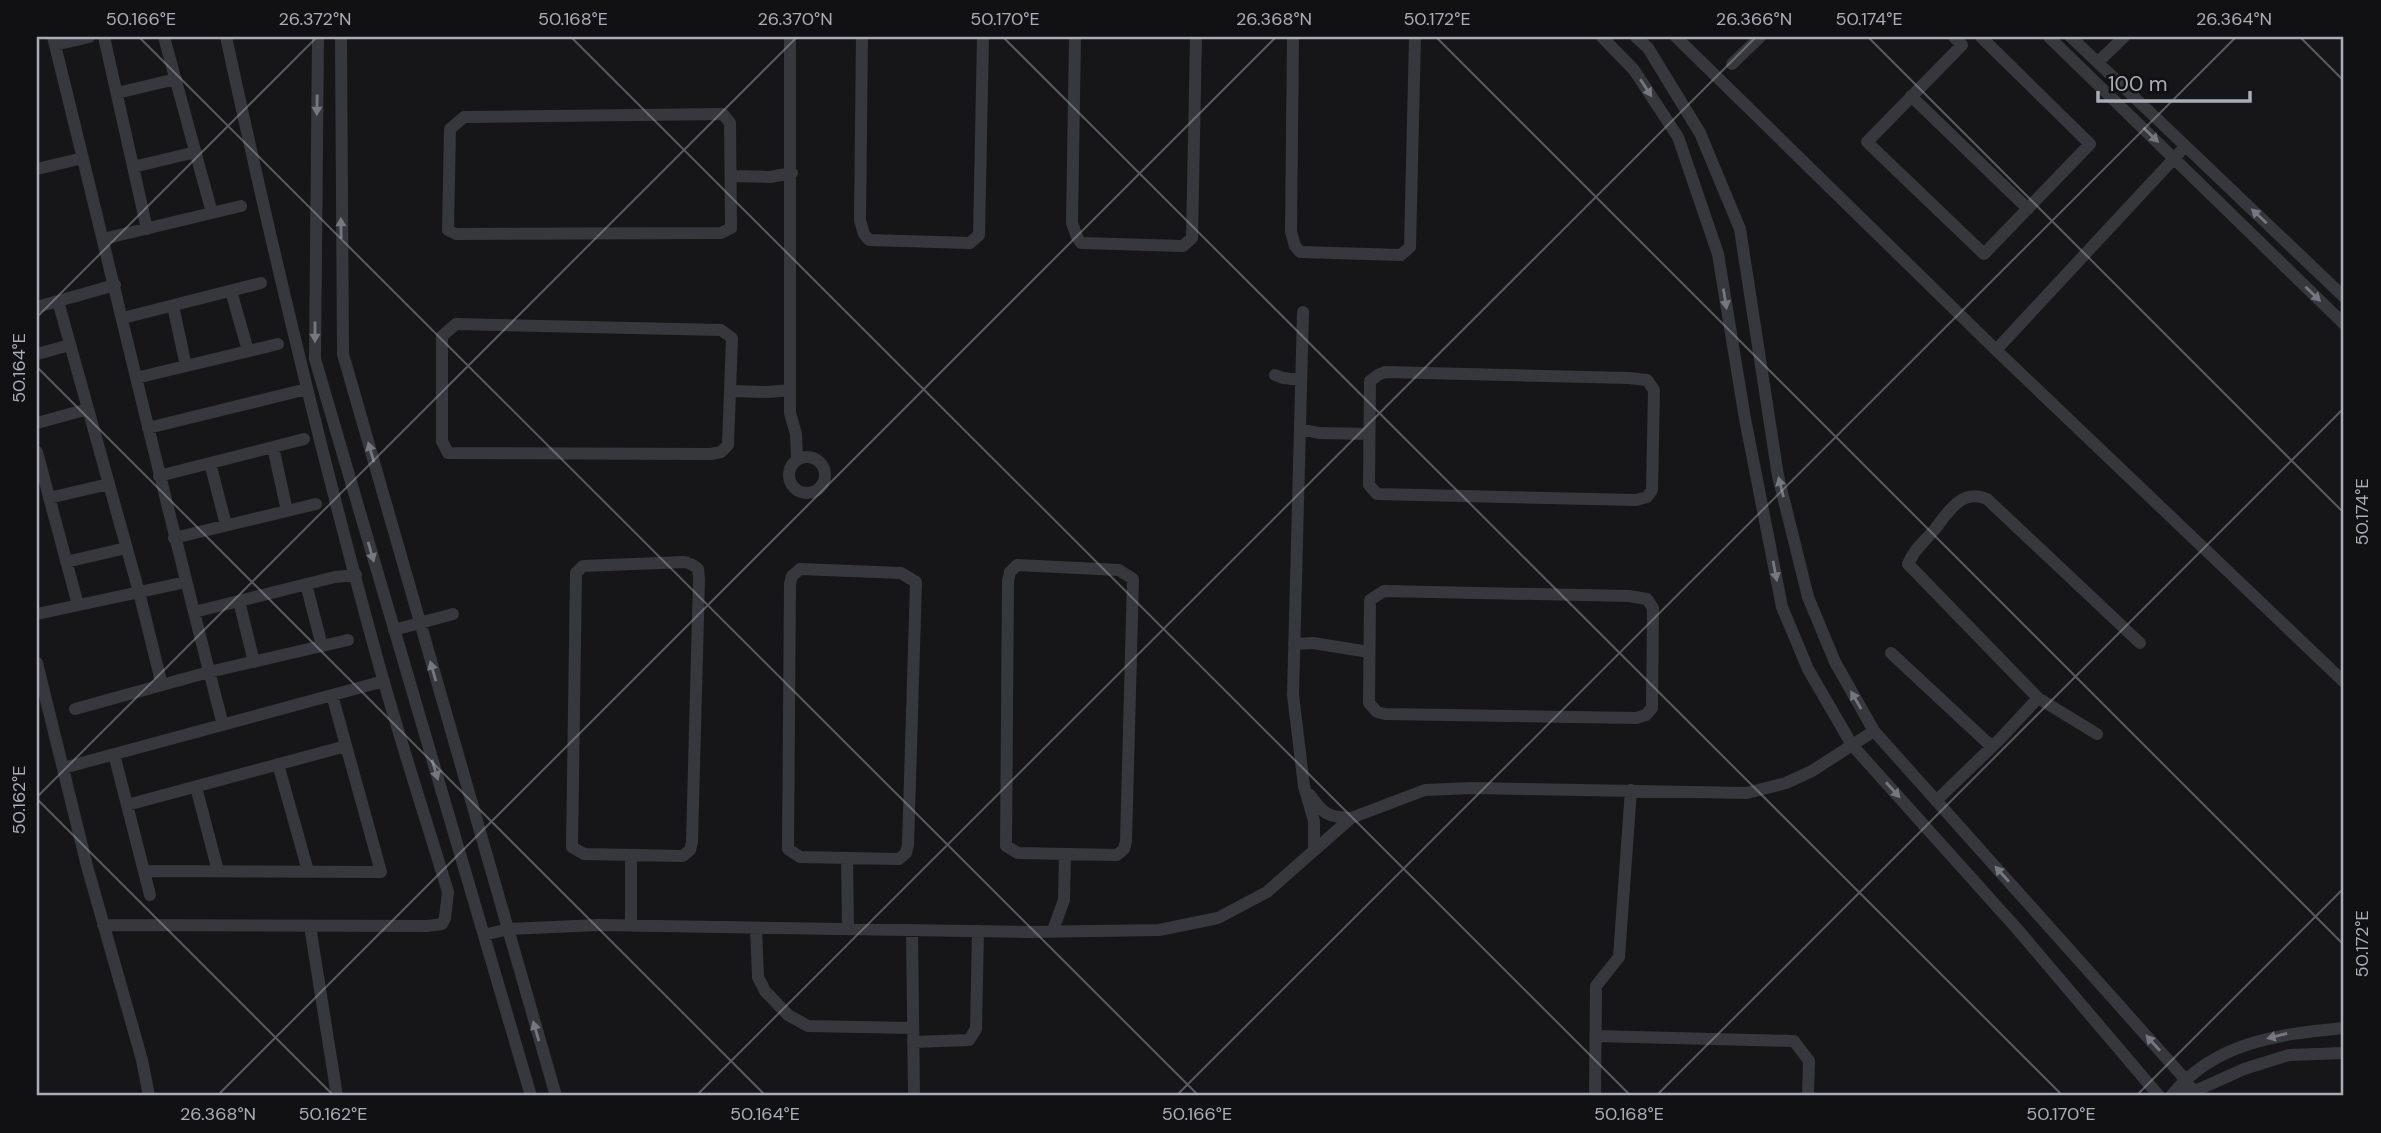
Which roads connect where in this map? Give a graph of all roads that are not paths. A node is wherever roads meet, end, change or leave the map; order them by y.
1 (89, 37) edge
2 (104, 37) edge
3 (164, 37) edge
4 (226, 37) edge
5 (318, 37) edge
6 (341, 37) edge
7 (790, 37) edge
8 (862, 37) edge
9 (984, 37) edge
10 (1075, 37) edge
11 (1196, 37) edge
12 (1293, 37) edge
13 (1415, 37) edge
14 (1602, 37) edge
15 (1636, 37) edge
16 (1676, 37) edge
17 (1760, 37) edge
18 (1981, 37) edge
19 (2049, 37) edge
20 (2071, 37) edge
21 (2124, 37) edge
22 (1962, 39) edge
23 (54, 41) edge
24 (2098, 62) junction
25 (1732, 64) dead end
26 (176, 79) junction
27 (117, 93) junction
28 (1911, 96) junction
29 (2185, 147) junction
30 (195, 152) junction
31 (2174, 157) junction
32 (83, 158) junction
33 (133, 167) junction
34 (37, 169) edge
35 (792, 173) junction
36 (731, 176) junction
37 (241, 206) dead end
38 (2028, 209) junction
39 (212, 213) junction
40 (147, 229) junction
41 (103, 239) junction
42 (261, 283) dead end
43 (115, 285) junction
44 (231, 291) junction
45 (2344, 297) edge
46 (58, 301) junction
47 (173, 306) junction
48 (37, 307) edge
49 (1303, 312) dead end
50 (122, 318) junction
51 (2344, 324) edge
52 (278, 344) dead end
53 (70, 345) junction
54 (1996, 350) junction
55 (248, 351) junction
56 (37, 354) edge
57 (186, 366) junction
58 (1275, 374) dead end
59 (136, 378) junction
60 (1301, 380) junction
61 (307, 389) junction
62 (790, 390) junction
63 (731, 391) junction
64 (88, 409) junction
65 (37, 423) edge
66 (148, 428) junction
67 (1300, 429) junction
68 (1370, 433) junction
69 (304, 439) dead end
70 (273, 447) junction
71 (37, 452) edge
72 (797, 460) dead end
73 (210, 463) junction
74 (159, 476) junction
75 (109, 484) junction
76 (49, 498) junction
77 (316, 504) dead end
78 (287, 511) junction
79 (226, 525) junction
80 (174, 538) junction
81 (126, 548) junction
82 (66, 562) junction
83 (355, 575) junction
84 (186, 582) junction
85 (306, 584) junction
86 (139, 592) junction
87 (239, 601) junction
88 (78, 605) junction
89 (37, 614) edge
90 (453, 614) dead end
91 (195, 617) junction
92 (419, 623) junction
93 (394, 629) junction
94 (348, 640) dead end
95 (2140, 643) dead end
96 (1294, 644) junction
97 (322, 646) junction
98 (1369, 652) junction
99 (1891, 653) dead end
100 (254, 662) junction
101 (37, 663) edge
102 (209, 672) junction
103 (384, 681) junction
104 (2344, 682) edge
105 (162, 685) junction
106 (332, 695) junction
107 (2038, 698) junction
108 (41, 701) edge
109 (75, 709) dead end
110 (223, 724) junction
111 (1874, 731) junction
112 (2097, 734) dead end
113 (1852, 745) junction
114 (346, 746) junction
115 (1991, 746) junction
116 (114, 754) junction
117 (278, 764) junction
118 (63, 768) junction
119 (1304, 786) junction
120 (196, 787) junction
121 (1632, 790) junction
122 (1936, 800) junction
123 (127, 805) junction
124 (1350, 818) junction
125 (1314, 850) junction
126 (1065, 854) junction
127 (631, 855) junction
128 (847, 858) junction
129 (144, 871) junction
130 (218, 871) junction
131 (308, 872) junction
132 (150, 895) dead end
133 (103, 925) junction
134 (310, 926) junction
135 (631, 926) junction
136 (756, 928) junction
137 (508, 929) junction
138 (848, 929) junction
139 (912, 930) junction
140 (1053, 930) junction
141 (978, 931) junction
142 (484, 935) junction
143 (913, 1028) junction
144 (2344, 1028) edge
145 (1595, 1036) junction
146 (913, 1042) junction
147 (2344, 1053) edge
148 (2185, 1079) junction
149 (2192, 1095) edge
150 (149, 1096) edge
151 (337, 1096) edge
152 (531, 1096) edge
153 (556, 1096) edge
154 (914, 1096) edge
155 (1595, 1096) edge
156 (1808, 1096) edge
157 (2159, 1096) edge
158 (2171, 1096) edge

1 - 23 street
2 - 27 street
3 - 26 street
4 - 61 street
5 -> 93 street
92 -> 6 street
7 - 35 street
8 - 9 street
10 - 11 street
12 - 13 street
14 -> 113 street
111 -> 15 street
16 - 54 street
17 - 25 street
18 - 38 street
19 -> 31 street
20 - 24 street
21 - 24 street
22 - 28 street
23 - 32 street
24 - 29 street
26 - 27 street
26 - 30 street
27 - 33 street
28 - 38 street
28 - 38 street
29 - 31 street
45 -> 29 street
30 - 33 street
30 - 39 street
31 -> 51 street
31 - 54 street
32 - 34 street
32 - 41 street
33 - 40 street
35 - 36 street
35 - 62 street
36 - 36 street
37 - 39 street
39 - 40 street
40 - 41 street
41 - 43 street
42 - 44 street
43 - 46 street
43 - 50 street
44 - 47 street
44 - 55 street
46 - 48 street
46 - 53 street
47 - 50 street
47 - 57 street
49 - 60 street
50 - 59 street
52 - 55 street
53 - 56 street
53 - 64 street
54 - 104 street
55 - 57 street
57 - 59 street
58 - 60 street
59 - 66 street
60 - 67 street
61 - 66 street
61 - 83 street
62 - 63 street
62 - 72 street
63 - 63 street
64 - 65 street
64 - 75 street
66 - 74 street
67 - 68 street
67 - 96 street
68 - 68 street
69 - 70 street
70 - 73 street
70 - 78 street
71 - 76 street
73 - 74 street
73 - 79 street
74 - 80 street
75 - 76 street
75 - 81 street
76 - 82 street
77 - 78 street
78 - 79 street
79 - 80 street
80 - 84 street
81 - 82 street
81 - 86 street
82 - 88 street
83 - 85 street
83 - 103 street
84 - 86 street
84 - 91 street
85 - 87 street
85 - 97 street
86 - 88 street
86 - 105 street
87 - 91 street
87 - 100 street
88 - 89 street
90 - 92 street
91 - 102 street
92 - 93 street
137 -> 92 street
93 -> 142 street
94 - 97 street
95 - 107 street
96 - 98 street
96 - 119 street
97 - 100 street
98 - 98 street
99 - 115 street
100 - 102 street
101 - 108 street
102 - 105 street
102 - 110 street
103 - 106 street
103 - 134 street
105 - 109 street
106 - 110 street
106 - 114 street
107 - 112 street
107 - 115 street
108 - 118 street
110 - 116 street
111 - 113 street
111 - 122 street
113 - 121 street
113 -> 157 street
114 - 117 street
114 - 131 street
115 - 122 street
116 - 118 street
116 - 123 street
117 - 120 street
117 - 131 street
118 - 133 street
119 - 124 street
119 - 125 street
120 - 123 street
120 - 130 street
121 - 124 street
121 - 145 street
148 -> 122 street
123 - 129 street
124 - 125 street
125 - 140 street
126 - 126 street
126 - 140 street
127 - 127 street
127 - 135 street
128 - 128 street
128 - 138 street
129 - 130 street
129 - 132 street
130 - 131 street
133 - 134 street
133 - 150 street
134 - 151 street
135 - 136 street
135 - 137 street
136 - 138 street
136 - 143 street
137 - 142 street
153 -> 137 street
138 - 139 street
139 - 141 street
139 - 143 street
140 - 141 street
141 - 146 street
142 - 152 street
143 - 146 street
144 -> 148 street
145 - 155 street
145 - 156 street
146 - 154 street
147 - 149 street
148 - 149 street
148 - 158 street

